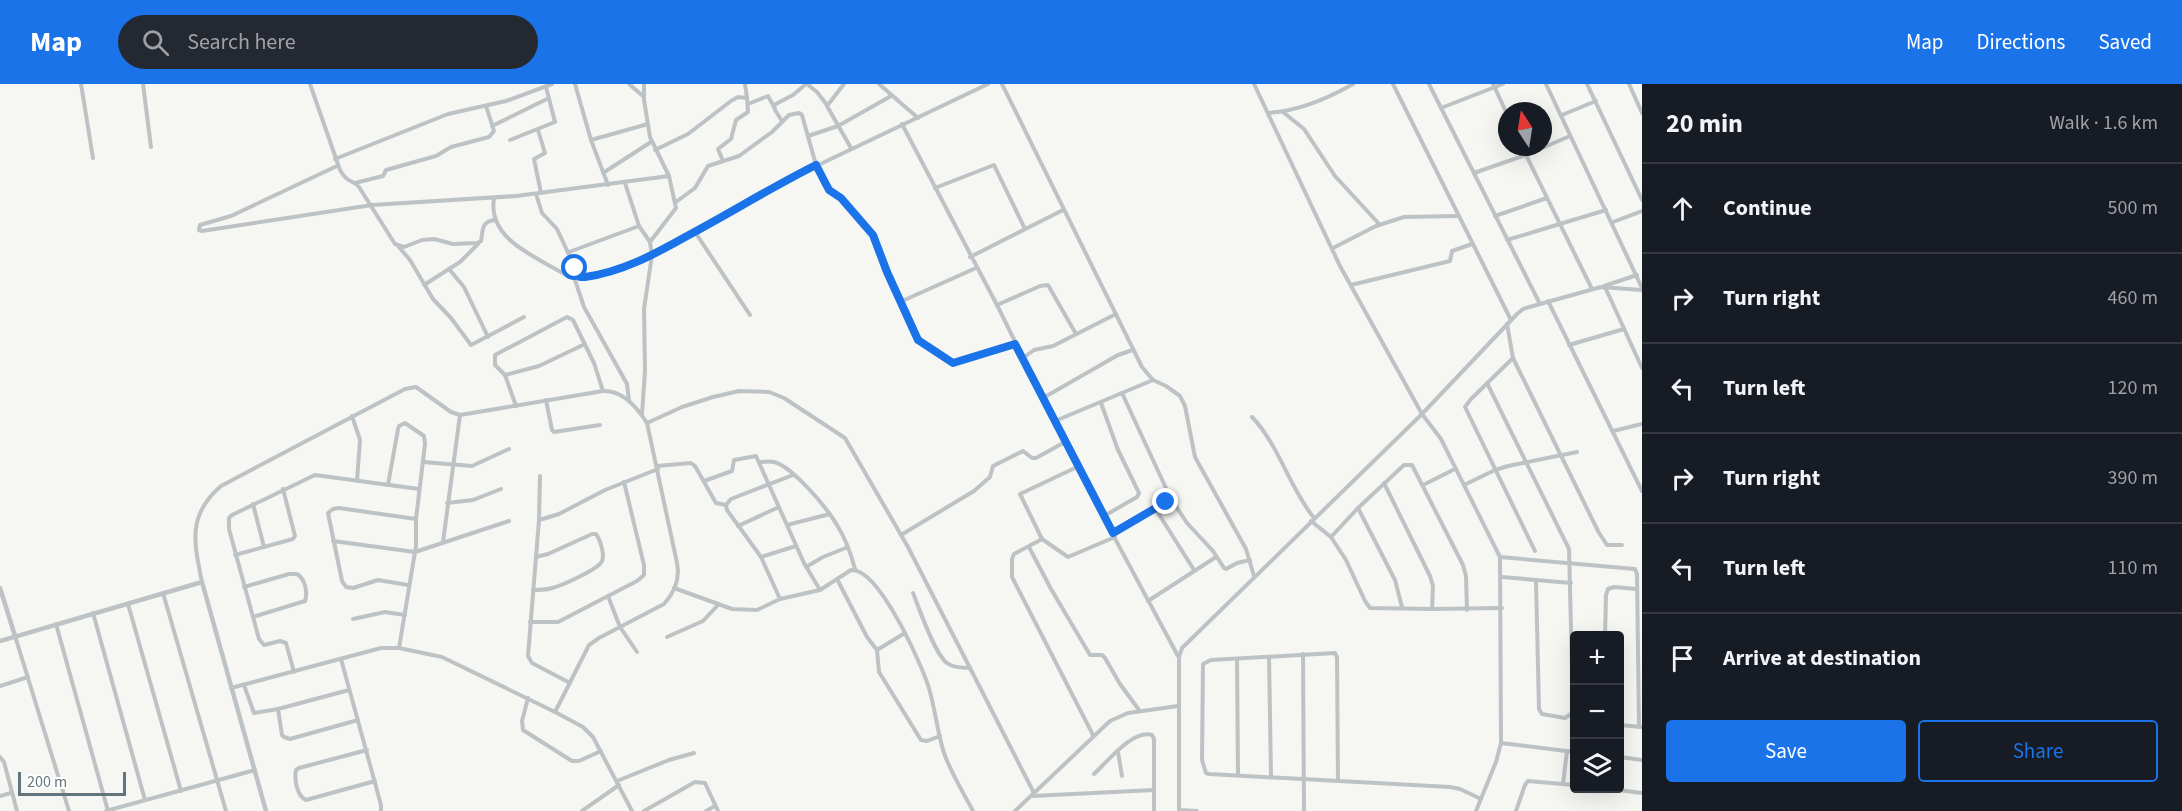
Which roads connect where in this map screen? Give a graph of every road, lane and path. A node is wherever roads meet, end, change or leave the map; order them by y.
1 (81, 84) edge
2 (143, 84) edge
3 (310, 84) edge
4 (552, 84) edge
5 (575, 84) edge
6 (629, 84) edge
7 (644, 84) edge
8 (745, 84) edge
9 (806, 84) edge
10 (844, 84) edge
11 (879, 84) edge
12 (988, 84) edge
13 (1002, 84) edge
14 (1254, 84) edge
15 (1353, 84) edge
16 (1393, 84) edge
17 (1429, 84) edge
18 (1503, 84) edge
19 (1546, 84) edge
20 (1587, 84) edge
21 (1629, 84) edge
22 (1494, 86) edge
23 (546, 87) junction
24 (643, 96) junction
25 (891, 96) junction
26 (549, 98) junction
27 (747, 98) junction
28 (1596, 101) junction
29 (1501, 102) edge
30 (748, 104) junction
31 (486, 106) junction
32 (827, 106) junction
33 (774, 107) junction
34 (1441, 108) junction
35 (1283, 112) junction
36 (1268, 113) junction
37 (1642, 113) edge
38 (1562, 115) junction
39 (918, 118) junction
40 (782, 121) junction
41 (648, 124) junction
42 (902, 124) junction
43 (492, 126) junction
44 (838, 126) junction
45 (538, 130) junction
46 (808, 136) junction
47 (1570, 136) junction
48 (510, 140) dead end
49 (591, 140) junction
50 (651, 142) junction
51 (1552, 144) edge
52 (151, 147) dead end
53 (851, 148) junction
54 (656, 150) junction
55 (1523, 156) edge
56 (1526, 156) edge
57 (93, 158) dead end
58 (335, 159) junction
59 (723, 161) junction
60 (816, 165) junction
61 (337, 166) junction
62 (603, 173) junction
63 (1473, 173) junction
64 (669, 176) junction
65 (355, 183) junction
66 (625, 183) junction
67 (608, 185) junction
68 (935, 188) junction
69 (538, 194) junction
70 (494, 198) junction
71 (1547, 198) junction
72 (1642, 200) edge
73 (676, 202) junction
74 (372, 205) junction
75 (1063, 210) junction
76 (1606, 210) junction
77 (1642, 211) edge
78 (1458, 216) junction
79 (1496, 216) junction
80 (494, 220) junction
81 (1612, 222) junction
82 (1559, 224) junction
83 (1380, 225) junction
84 (639, 226) junction
85 (1025, 229) junction
86 (694, 232) junction
87 (1508, 240) junction
88 (481, 242) junction
89 (650, 242) junction
90 (1472, 243) junction
91 (399, 246) junction
92 (1332, 248) junction
93 (569, 252) junction
94 (652, 255) junction
95 (970, 257) junction
96 (976, 268) junction
97 (449, 269) junction
98 (1637, 275) junction
99 (574, 277) junction
100 (580, 277) junction
101 (424, 285) junction
102 (1351, 285) junction
103 (1603, 287) junction
104 (1592, 288) junction
105 (1642, 289) edge
106 (900, 302) junction
107 (1548, 302) junction
108 (1540, 304) junction
109 (997, 305) junction
110 (1116, 314) junction
111 (750, 315) dead end
112 (524, 317) dead end
113 (1509, 322) junction
114 (1624, 329) junction
115 (1076, 334) junction
116 (488, 337) junction
117 (585, 344) junction
118 (1015, 344) junction
119 (1569, 345) junction
120 (1133, 350) junction
121 (1023, 358) junction
122 (1513, 358) junction
123 (1642, 368) edge
124 (505, 375) junction
125 (1153, 380) junction
126 (1487, 383) junction
127 (603, 391) junction
128 (1122, 393) junction
129 (1043, 398) junction
130 (546, 400) junction
131 (629, 402) junction
132 (1101, 403) junction
133 (516, 406) junction
134 (1422, 414) junction
135 (460, 415) junction
136 (642, 415) junction
137 (352, 417) junction
138 (1252, 417) dead end
139 (1055, 421) junction
140 (647, 423) junction
141 (1642, 424) edge
142 (600, 425) dead end
143 (1612, 431) junction
144 (1065, 442) junction
145 (509, 449) dead end
146 (1577, 452) dead end
147 (1560, 455) junction
148 (423, 462) junction
149 (760, 462) junction
150 (1527, 462) junction
151 (453, 465) junction
152 (1077, 467) junction
153 (657, 468) junction
154 (1455, 469) junction
155 (1494, 470) junction
156 (540, 476) dead end
157 (793, 476) junction
158 (357, 481) junction
159 (704, 481) junction
160 (624, 482) junction
161 (1384, 483) junction
162 (388, 485) junction
163 (1423, 485) junction
164 (1464, 485) junction
165 (769, 486) junction
166 (283, 489) junction
167 (419, 489) junction
168 (501, 489) dead end
169 (1642, 491) edge
170 (1171, 499) junction
171 (447, 503) junction
172 (253, 504) junction
173 (726, 505) junction
174 (779, 507) junction
175 (1358, 507) junction
176 (1155, 508) junction
177 (830, 514) junction
178 (1104, 516) junction
179 (416, 519) junction
180 (1312, 519) junction
181 (509, 520) dead end
182 (539, 520) junction
183 (787, 525) junction
184 (738, 526) junction
185 (901, 535) junction
186 (1114, 535) junction
187 (1331, 537) junction
188 (1042, 539) junction
189 (333, 541) junction
190 (443, 542) junction
191 (1622, 545) dead end
192 (796, 546) junction
193 (264, 547) junction
194 (848, 547) junction
195 (1029, 547) junction
196 (1535, 551) dead end
197 (415, 552) junction
198 (235, 555) junction
199 (536, 557) junction
200 (761, 557) junction
201 (1216, 557) junction
202 (1500, 557) junction
203 (1250, 560) junction
204 (1570, 563) junction
205 (806, 567) junction
206 (855, 569) junction
207 (1194, 570) junction
208 (1254, 576) junction
209 (1502, 577) junction
210 (837, 579) junction
211 (1536, 581) junction
212 (202, 582) junction
213 (1571, 583) junction
214 (408, 585) junction
215 (244, 587) junction
216 (674, 588) junction
217 (1637, 589) junction
218 (0, 590) edge
219 (533, 590) junction
220 (820, 590) junction
221 (163, 592) junction
222 (913, 593) dead end
223 (608, 596) junction
224 (780, 599) junction
225 (1148, 601) junction
226 (128, 604) junction
227 (718, 605) junction
228 (1402, 608) junction
229 (1502, 608) junction
230 (1432, 609) junction
231 (1467, 610) junction
232 (93, 614) junction
233 (405, 615) junction
234 (253, 617) junction
235 (353, 619) dead end
236 (530, 622) junction
237 (56, 624) junction
238 (620, 627) junction
239 (1573, 631) edge
240 (1605, 631) edge
241 (905, 633) junction
242 (1641, 634) edge
243 (15, 636) junction
244 (667, 637) dead end
245 (0, 641) edge
246 (399, 648) junction
247 (877, 650) junction
248 (637, 652) dead end
249 (1303, 654) junction
250 (1179, 657) junction
251 (1269, 657) junction
252 (341, 658) junction
253 (1237, 659) junction
254 (970, 668) junction
255 (1641, 668) edge
256 (294, 672) junction
257 (28, 677) junction
258 (570, 683) junction
259 (1573, 685) edge
260 (0, 686) edge
261 (244, 686) junction
262 (231, 688) junction
263 (349, 690) junction
264 (528, 698) junction
265 (1178, 706) junction
266 (278, 709) junction
267 (1139, 710) junction
268 (555, 712) junction
269 (358, 720) junction
270 (1624, 725) edge
271 (1641, 727) edge
272 (1093, 735) junction
273 (940, 736) junction
274 (1501, 743) junction
275 (367, 750) junction
276 (601, 751) junction
277 (1567, 751) junction
278 (1570, 751) edge
279 (1118, 752) junction
280 (694, 753) dead end
281 (0, 757) edge
282 (1624, 758) edge
283 (1642, 760) edge
284 (255, 770) junction
285 (1094, 774) dead end
286 (1238, 774) junction
287 (1122, 776) dead end
288 (1271, 776) junction
289 (1304, 779) junction
290 (1338, 780) junction
291 (218, 781) junction
292 (375, 781) junction
293 (618, 783) junction
294 (1563, 784) junction
295 (1570, 785) edge
296 (1154, 790) junction
297 (181, 791) junction
298 (1624, 791) edge
299 (11, 793) junction
300 (1642, 793) edge
301 (1033, 794) junction
302 (0, 796) edge
303 (1481, 799) junction
304 (145, 800) junction
305 (715, 806) junction
306 (1179, 810) edge
307 (17, 811) edge
308 (69, 811) edge
309 (107, 811) edge
310 (226, 811) edge
311 (266, 811) edge
312 (381, 811) edge
313 (582, 811) edge
314 (632, 811) edge
315 (644, 811) edge
316 (706, 811) edge
317 (718, 811) edge
318 (973, 811) edge
319 (1016, 811) edge
320 (1155, 811) edge
321 (1197, 811) edge
322 (1304, 811) edge
323 (1476, 811) edge
324 (1516, 811) edge

1 - 57 street
2 - 52 street
3 - 58 street
4 - 23 street
5 - 49 street
6 - 24 street
7 - 24 street
8 - 27 street
9 - 32 street
9 - 33 street
10 - 32 street
11 - 25 street
12 - 39 street
13 - 75 street
14 - 36 street
15 - 35 street
16 - 78 street
17 - 34 street
18 - 22 street
19 - 38 street
20 - 28 street
21 - 37 street
22 - 29 street
22 - 34 street
23 - 26 street
23 - 31 street
24 - 41 street
25 - 39 street
25 - 44 street
26 - 43 street
26 - 45 street
27 - 30 street
27 - 54 street
28 - 38 street
28 - 72 street
30 - 33 street
30 - 59 street
31 - 43 street
31 - 58 street
32 - 44 street
33 - 40 street
34 - 63 street
35 - 36 street
35 - 83 street
36 - 92 street
38 - 47 street
39 - 42 street
40 - 46 street
40 - 59 street
41 - 49 street
41 - 50 street
42 - 53 street
42 - 68 street
43 - 65 street
44 - 46 street
44 - 53 street
45 - 48 street
45 - 69 street
46 - 60 street
47 - 51 street
47 - 76 street
49 - 62 street
50 - 54 street
50 - 62 street
53 - 60 street
54 - 64 street
55 - 63 street
56 - 71 street
58 - 61 street
59 - 73 street
60 - 86 street
60 - 106 street
61 - 65 street
61 - 74 street
62 - 67 street
63 - 79 street
64 - 66 street
64 - 73 street
65 - 74 street
66 - 67 street
66 - 84 street
67 - 69 street
68 - 85 street
68 - 95 street
69 - 70 street
69 - 93 street
70 - 74 street
70 - 80 street
71 - 79 street
71 - 82 street
73 - 89 street
74 - 91 street
75 - 85 street
75 - 110 street
76 - 81 street
76 - 82 street
77 - 81 street
78 - 83 street
78 - 90 street
79 - 87 street
80 - 88 street
80 - 99 street
81 - 98 street
82 - 87 street
82 - 104 street
83 - 92 street
84 - 89 street
84 - 93 street
85 - 95 street
86 - 94 street
86 - 111 street
87 - 108 street
88 - 91 street
88 - 97 street
89 - 94 street
90 - 102 street
90 - 113 street
91 - 101 street
92 - 102 street
93 - 100 street
94 - 100 street
94 - 136 street
95 - 96 street
96 - 106 street
96 - 109 street
97 - 101 street
97 - 116 street
98 - 103 street
98 - 105 street
99 - 100 street
99 - 131 street
101 - 116 street
102 - 134 street
103 - 104 street
103 - 105 street
103 - 114 street
104 - 107 street
106 - 118 street
107 - 108 street
107 - 119 street
108 - 113 street
109 - 115 street
109 - 118 street
110 - 115 street
110 - 120 street
112 - 116 street
113 - 122 street
113 - 134 street
114 - 119 street
114 - 123 street
115 - 121 street
117 - 124 street
117 - 124 street
117 - 127 street
118 - 121 street
119 - 143 street
120 - 125 street
120 - 129 street
121 - 129 street
122 - 126 street
122 - 147 street
124 - 133 street
125 - 128 street
125 - 203 street
126 - 150 street
126 - 155 street
127 - 130 street
127 - 131 street
128 - 132 street
128 - 170 street
129 - 139 street
130 - 133 street
130 - 142 street
131 - 136 street
132 - 139 street
132 - 178 street
133 - 135 street
134 - 154 street
134 - 180 street
135 - 137 street
135 - 151 street
136 - 140 street
137 - 158 street
137 - 212 street
138 - 180 street
139 - 144 street
140 - 153 street
140 - 185 street
141 - 143 street
143 - 169 street
144 - 152 street
144 - 185 street
145 - 151 street
146 - 147 street
147 - 150 street
147 - 191 street
148 - 151 street
148 - 162 street
148 - 167 street
149 - 157 street
149 - 159 street
149 - 165 street
150 - 155 street
150 - 204 street
151 - 171 street
152 - 178 street
152 - 188 street
153 - 159 street
153 - 160 street
153 - 216 street
154 - 163 street
154 - 164 street
155 - 164 street
155 - 196 street
156 - 182 street
157 - 165 street
157 - 177 street
158 - 162 street
158 - 166 street
159 - 173 street
160 - 182 street
160 - 223 street
161 - 163 street
161 - 175 street
161 - 230 street
162 - 167 street
163 - 231 street
164 - 202 street
165 - 173 street
165 - 174 street
166 - 172 street
166 - 193 street
167 - 179 street
168 - 171 street
170 - 176 street
170 - 201 street
171 - 190 street
172 - 193 street
172 - 198 street
173 - 184 street
174 - 183 street
174 - 184 street
175 - 187 street
175 - 228 street
176 - 186 street
176 - 207 street
177 - 183 street
177 - 194 street
178 - 186 street
179 - 189 street
179 - 197 street
180 - 187 street
180 - 208 street
181 - 190 street
182 - 199 street
183 - 192 street
184 - 200 street
185 - 254 street
186 - 188 street
186 - 225 street
187 - 228 street
188 - 195 street
189 - 197 street
189 - 214 street
190 - 197 street
192 - 200 street
192 - 205 street
193 - 198 street
194 - 205 street
194 - 206 street
195 - 267 street
195 - 272 street
197 - 214 street
198 - 215 street
199 - 219 street
199 - 219 street
200 - 224 street
201 - 203 street
201 - 207 street
202 - 204 street
202 - 209 street
203 - 208 street
204 - 213 street
204 - 217 street
205 - 220 street
206 - 210 street
206 - 241 street
207 - 225 street
208 - 250 street
209 - 211 street
209 - 229 street
210 - 220 street
210 - 247 street
211 - 213 street
211 - 259 street
212 - 221 street
212 - 262 street
213 - 239 street
214 - 233 street
215 - 234 street
215 - 234 street
216 - 227 street
216 - 238 street
217 - 240 street
217 - 242 street
218 - 243 street
219 - 236 street
220 - 224 street
221 - 226 street
221 - 291 street
222 - 254 street
223 - 236 street
223 - 238 street
224 - 227 street
225 - 250 street
226 - 232 street
226 - 297 street
227 - 244 street
228 - 230 street
229 - 231 street
229 - 274 street
230 - 231 street
232 - 237 street
232 - 304 street
233 - 235 street
233 - 246 street
234 - 256 street
236 - 258 street
237 - 243 street
237 - 309 street
238 - 248 street
238 - 258 street
241 - 247 street
241 - 273 street
242 - 255 street
243 - 245 street
243 - 257 street
246 - 252 street
246 - 264 street
247 - 273 street
249 - 251 street
249 - 289 street
249 - 290 street
250 - 265 street
251 - 253 street
251 - 288 street
252 - 256 street
252 - 263 street
253 - 286 street
253 - 286 street
254 - 301 street
255 - 271 street
256 - 261 street
257 - 260 street
257 - 308 street
258 - 268 street
261 - 262 street
261 - 266 street
262 - 284 street
263 - 266 street
263 - 269 street
264 - 268 street
264 - 276 street
265 - 267 street
265 - 306 street
266 - 269 street
267 - 272 street
268 - 276 street
269 - 275 street
270 - 271 street
272 - 301 street
273 - 318 street
274 - 277 street
274 - 303 street
275 - 292 street
275 - 292 street
276 - 293 street
277 - 278 street
277 - 294 street
279 - 285 street
279 - 287 street
279 - 296 street
280 - 293 street
281 - 299 street
282 - 283 street
284 - 291 street
284 - 311 street
286 - 288 street
288 - 289 street
289 - 290 street
289 - 322 street
290 - 303 street
291 - 297 street
291 - 310 street
292 - 312 street
293 - 313 street
293 - 314 street
294 - 295 street
294 - 324 street
296 - 301 street
296 - 320 street
297 - 304 street
298 - 300 street
299 - 302 street
299 - 307 street
301 - 319 street
303 - 323 street
304 - 309 street
305 - 315 street
305 - 316 street
305 - 317 street
306 - 321 street

